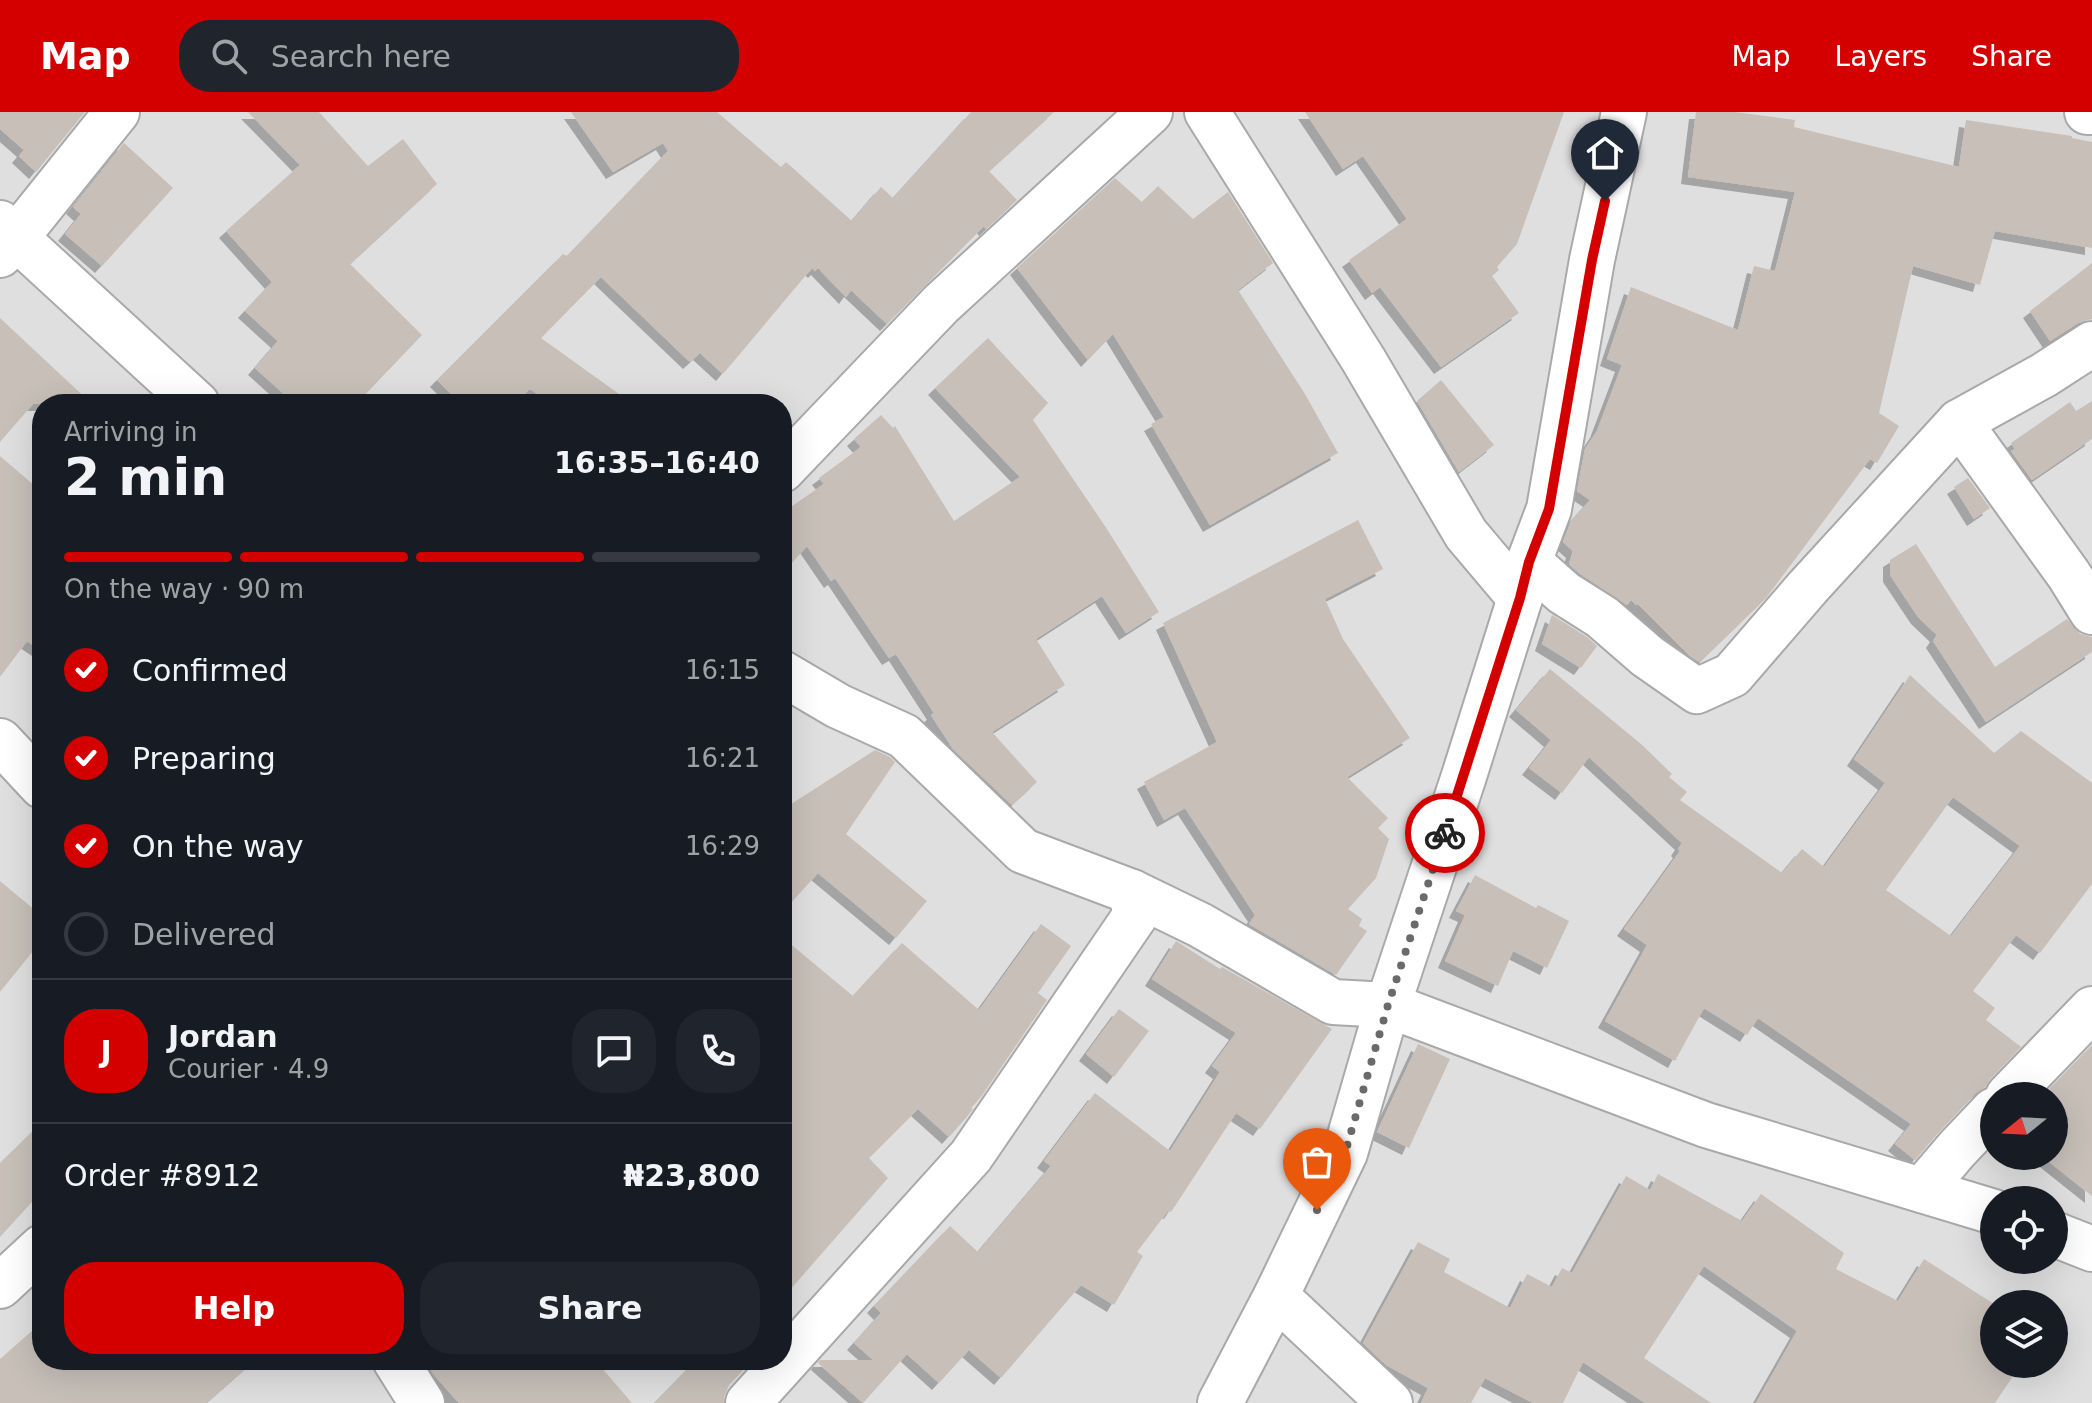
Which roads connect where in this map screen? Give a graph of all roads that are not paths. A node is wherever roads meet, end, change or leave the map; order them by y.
1 (117, 112) edge
2 (1150, 112) edge
3 (1207, 112) edge
4 (1624, 112) edge
5 (5, 239) edge
6 (2092, 344) edge
7 (186, 394) edge
8 (1959, 422) junction
9 (792, 460) edge
10 (1524, 580) junction
11 (2092, 612) edge
12 (792, 679) edge
13 (0, 741) edge
14 (32, 775) edge
15 (1132, 892) junction
16 (1388, 1005) junction
17 (2092, 1009) edge
18 (2022, 1082) edge
19 (1980, 1125) edge
20 (1922, 1190) junction
21 (1980, 1208) edge
22 (2068, 1240) edge
23 (2092, 1249) edge
24 (32, 1256) edge
25 (0, 1286) edge
26 (1276, 1296) junction
27 (792, 1354) edge
28 (401, 1370) edge
29 (778, 1370) edge
30 (422, 1403) edge
31 (748, 1403) edge
32 (1220, 1403) edge
33 (1390, 1403) edge

1 - 5 street
2 - 9 street
3 - 10 street
4 - 10 street
5 - 7 street
6 - 8 street
8 - 10 street
8 - 11 street
10 - 16 street
12 - 15 street
13 - 14 street
15 - 16 street
15 - 27 street
16 - 20 street
16 - 26 street
17 - 18 street
19 - 20 street
20 - 21 street
22 - 23 street
24 - 25 street
26 - 32 street
26 - 33 street
28 - 30 street
29 - 31 street

